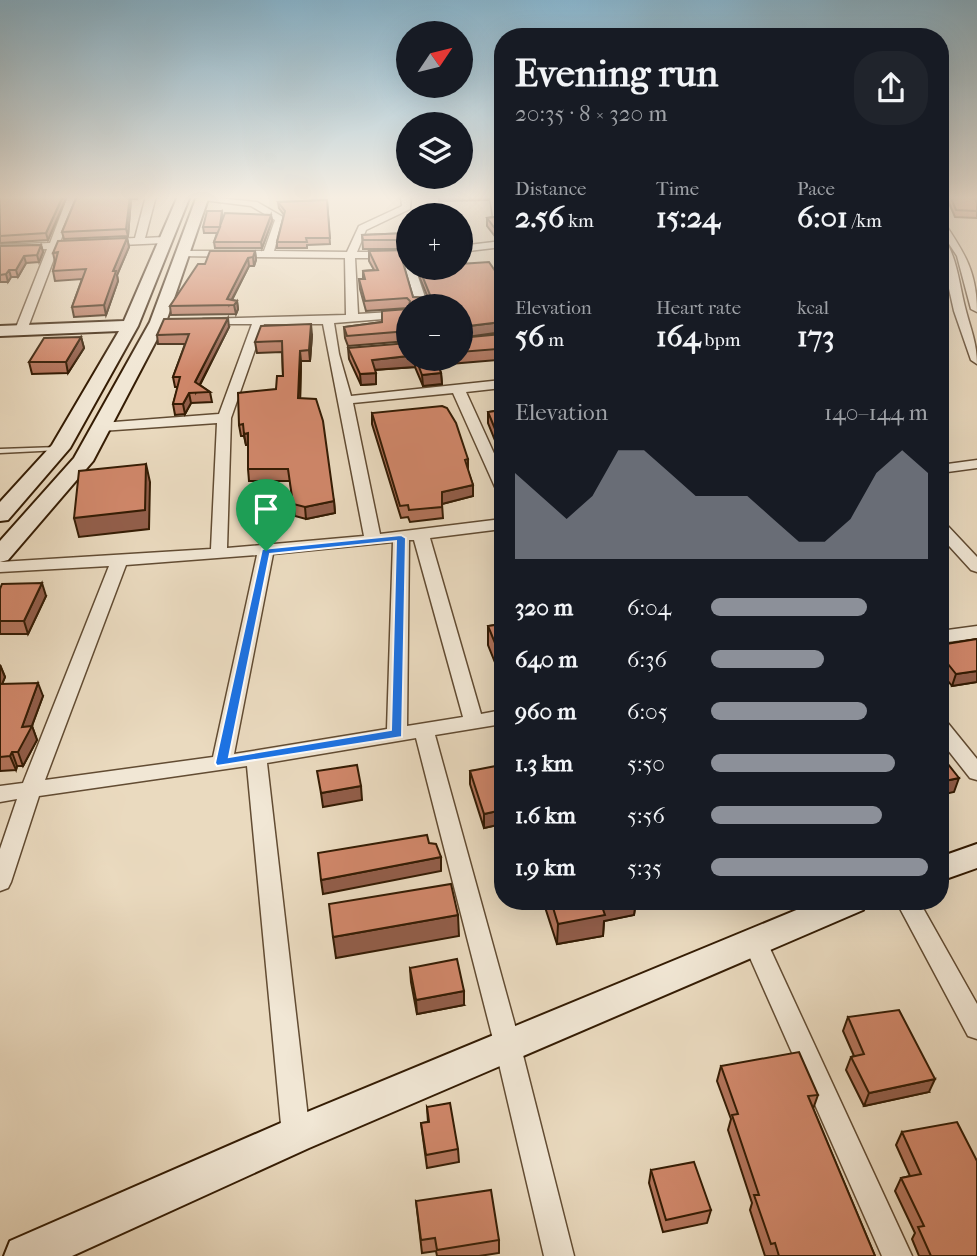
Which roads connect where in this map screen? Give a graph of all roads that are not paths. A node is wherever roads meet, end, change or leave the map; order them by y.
1 (51, 255) edge
2 (159, 255) edge
3 (182, 255) edge
4 (961, 255) edge
5 (267, 256) joint
6 (350, 256) junction
7 (181, 258) junction
8 (396, 258) edge
9 (949, 258) edge
10 (156, 264) junction
11 (977, 309) edge
12 (396, 315) edge
13 (352, 319) junction
14 (328, 320) junction
15 (196, 321) edge
16 (259, 321) junction
17 (130, 326) junction
18 (20, 330) junction
19 (0, 331) edge
20 (977, 360) edge
21 (494, 385) edge
22 (458, 389) junction
23 (345, 400) junction
24 (225, 418) junction
25 (101, 427) junction
26 (60, 449) junction
27 (0, 451) edge
28 (977, 464) edge
29 (949, 468) edge
30 (494, 469) edge
31 (0, 515) edge
32 (494, 525) edge
33 (421, 535) junction
34 (949, 537) edge
35 (401, 538) junction
36 (373, 541) junction
37 (266, 551) junction
38 (0, 555) edge
39 (219, 555) junction
40 (119, 561) junction
41 (0, 568) edge
42 (977, 568) edge
43 (977, 632) edge
44 (949, 636) edge
45 (494, 718) edge
46 (474, 722) junction
47 (424, 730) junction
48 (397, 734) junction
49 (949, 738) edge
50 (256, 757) junction
51 (222, 763) junction
52 (977, 773) edge
53 (31, 789) junction
54 (0, 794) edge
55 (977, 856) edge
56 (949, 866) edge
57 (0, 882) edge
58 (831, 910) edge
59 (912, 910) edge
60 (755, 942) junction
61 (977, 1028) edge
62 (508, 1047) junction
63 (296, 1135) junction
64 (25, 1256) edge
65 (559, 1256) edge
66 (897, 1256) edge

1 - 18 street
2 - 10 main road
3 - 7 main road
4 - 11 street
5 - 6 street
5 - 7 street
6 - 8 street
6 - 13 street
7 - 10 main road
7 - 25 main road
9 - 20 street
10 - 17 main road
12 - 13 street
13 - 14 street
14 - 16 street
14 - 23 street
15 - 16 street
16 - 24 street
17 - 18 main road
17 - 26 main road
18 - 19 main road
21 - 22 street
22 - 23 street
22 - 30 street
23 - 36 street
24 - 25 street
24 - 39 street
25 - 38 main road
26 - 27 lane
26 - 31 main road
28 - 29 street
32 - 33 street
33 - 35 street
33 - 46 street
34 - 42 street
35 - 36 street
35 - 48 street
36 - 37 street
37 - 39 street
37 - 51 street
39 - 40 street
40 - 41 street
40 - 53 street
43 - 44 street
45 - 46 street
46 - 47 street
47 - 48 street
47 - 62 street
48 - 50 street
49 - 52 street
50 - 51 street
50 - 63 street
51 - 53 street
53 - 54 street
53 - 57 street
55 - 56 main road
58 - 60 main road
59 - 61 street
60 - 62 main road
60 - 66 street
62 - 63 main road
62 - 65 street
63 - 64 main road

